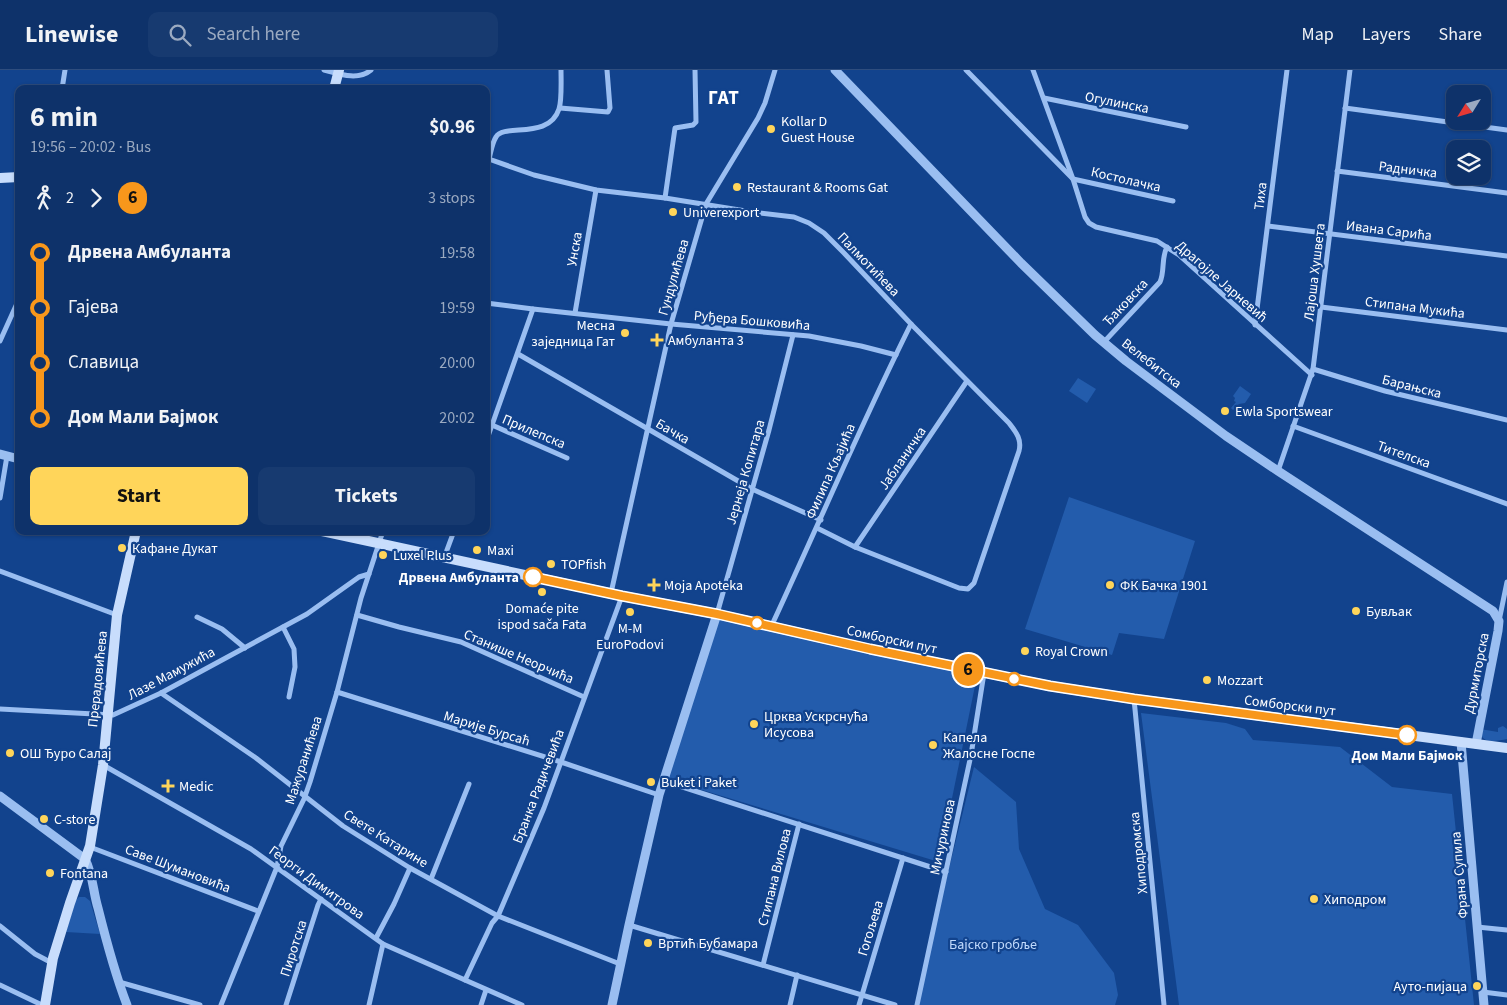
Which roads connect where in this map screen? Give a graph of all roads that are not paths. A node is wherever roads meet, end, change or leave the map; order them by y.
1 (65, 70) edge
2 (324, 70) edge
3 (371, 70) edge
4 (561, 70) edge
5 (607, 70) edge
6 (695, 70) edge
7 (775, 70) edge
8 (835, 70) edge
9 (966, 70) edge
10 (1033, 70) edge
11 (1287, 70) edge
12 (1350, 70) edge
13 (339, 72) edge
14 (63, 85) edge
15 (335, 85) edge
16 (1044, 98) junction
17 (560, 108) junction
18 (1345, 108) junction
19 (1186, 127) dead end
20 (1507, 130) edge
21 (1063, 152) junction
22 (490, 153) edge
23 (1052, 158) junction
24 (490, 160) edge
25 (1337, 171) junction
26 (15, 176) edge
27 (0, 178) edge
28 (1073, 179) junction
29 (596, 190) junction
30 (1507, 193) edge
31 (665, 198) junction
32 (1173, 201) dead end
33 (706, 204) junction
34 (1268, 226) junction
35 (1330, 234) junction
36 (1167, 247) junction
37 (1507, 256) edge
38 (490, 303) edge
39 (15, 307) edge
40 (1321, 307) junction
41 (534, 309) junction
42 (574, 313) junction
43 (671, 324) junction
44 (911, 324) junction
45 (1255, 325) junction
46 (1507, 330) edge
47 (793, 335) junction
48 (0, 341) edge
49 (1104, 342) junction
50 (518, 354) junction
51 (896, 355) junction
52 (1313, 369) junction
53 (1312, 375) junction
54 (967, 381) junction
55 (1507, 420) edge
56 (492, 425) junction
57 (1293, 426) junction
58 (647, 429) junction
59 (490, 431) edge
60 (3, 455) edge
61 (567, 458) dead end
62 (1278, 471) junction
63 (752, 489) junction
64 (0, 498) edge
65 (1507, 504) edge
66 (820, 520) junction
67 (817, 528) junction
68 (135, 535) edge
69 (341, 535) edge
70 (382, 535) edge
71 (453, 535) edge
72 (379, 543) junction
73 (855, 547) junction
74 (444, 558) junction
75 (0, 571) edge
76 (369, 574) junction
77 (1507, 582) edge
78 (616, 595) junction
79 (1502, 607) junction
80 (1493, 611) junction
81 (717, 614) junction
82 (118, 615) junction
83 (357, 615) junction
84 (197, 617) dead end
85 (1499, 621) junction
86 (283, 627) junction
87 (771, 627) junction
88 (245, 648) junction
89 (984, 673) junction
90 (336, 692) junction
91 (161, 693) junction
92 (289, 697) dead end
93 (584, 697) junction
94 (1134, 699) junction
95 (0, 708) edge
96 (107, 715) junction
97 (1461, 742) junction
98 (1476, 744) junction
99 (1507, 748) edge
100 (561, 762) junction
101 (103, 765) junction
102 (664, 781) junction
103 (469, 784) dead end
104 (306, 795) junction
105 (659, 795) junction
106 (0, 796) edge
107 (799, 824) junction
108 (90, 846) junction
109 (903, 858) junction
110 (85, 859) junction
111 (277, 867) junction
112 (410, 868) junction
113 (946, 872) junction
114 (431, 879) junction
115 (321, 899) junction
116 (258, 911) junction
117 (498, 916) junction
118 (629, 925) junction
119 (0, 926) edge
120 (1477, 927) junction
121 (1507, 930) edge
122 (376, 938) junction
123 (383, 944) junction
124 (52, 962) junction
125 (620, 964) junction
126 (763, 965) junction
127 (797, 975) junction
128 (465, 980) junction
129 (118, 981) junction
130 (0, 985) edge
131 (486, 990) junction
132 (1483, 992) junction
133 (861, 995) junction
134 (1507, 995) edge
135 (43, 1005) edge
136 (127, 1005) edge
137 (200, 1005) edge
138 (221, 1005) edge
139 (286, 1005) edge
140 (369, 1005) edge
141 (481, 1005) edge
142 (522, 1005) edge
143 (612, 1005) edge
144 (790, 1005) edge
145 (859, 1005) edge
146 (895, 1005) edge
147 (917, 1005) edge
148 (1164, 1005) edge
149 (1484, 1005) edge

1 - 14 street
2 - 13 street
3 - 13 street
4 - 17 street
5 - 17 street
6 - 31 street
7 - 33 street, Гундулићева
8 - 49 street, Велебитска
9 - 23 street
10 - 16 street, Драгојле Јарневић
11 - 34 street, Тиха
12 - 18 street, Лајоша Хушвета
13 - 15 main road
16 - 19 street, Огулинска
16 - 21 street, Драгојле Јарневић
17 - 22 street
18 - 20 street
18 - 25 street, Лајоша Хушвета
21 - 23 street
21 - 28 street, Драгојле Јарневић
23 - 28 street
24 - 29 street, Палмотићева
25 - 30 street, Радничка
25 - 35 street, Лајоша Хушвета
26 - 27 main road
28 - 32 street, Костолачка
28 - 36 street, Драгојле Јарневић
29 - 31 street, Палмотићева
29 - 42 street, Унска
31 - 33 street, Палмотићева
33 - 43 street, Гундулићева
33 - 44 street, Палмотићева
34 - 35 street, Ивана Сарића
34 - 45 street, Тиха
35 - 37 street, Ивана Сарића
35 - 40 street, Лајоша Хушвета
36 - 45 street, Драгојле Јарневић
36 - 49 street, Ђаковска
38 - 41 street, Руђера Бошковића
39 - 48 street
40 - 46 street, Стипана Мукића
40 - 52 street, Лајоша Хушвета
41 - 42 street, Руђера Бошковића
41 - 50 street
42 - 43 street, Руђера Бошковића
43 - 47 street, Руђера Бошковића
43 - 58 street, Гундулићева
44 - 51 street, Филипа Кљајића
44 - 54 street, Палмотићева
45 - 53 street, Драгојле Јарневић
47 - 51 street, Руђера Бошковића
47 - 63 street, Јернеја Копитара
49 - 62 street, Велебитска
50 - 56 street
50 - 58 street, Бачка
51 - 66 street, Филипа Кљајића
52 - 53 street, Лајоша Хушвета
52 - 55 street, Барањска
53 - 57 street, Лајоша Хушвета
54 - 73 street, Јабланичка
54 - 73 street, Палмотићева
56 - 59 street
56 - 61 street, Прилепска
57 - 62 street, Лајоша Хушвета
57 - 65 street, Тителска
58 - 63 street, Бачка
58 - 78 street, Гундулићева
60 - 64 street
62 - 80 street, Велебитска
63 - 66 street, Бачка
63 - 81 street, Јернеја Копитара
66 - 67 street, Филипа Кљајића
67 - 73 street
67 - 87 street, Филипа Кљајића
68 - 82 main road, Прерадовићева
69 - 72 main road, Сомборски пут
70 - 72 street, Мажуранићева
71 - 74 street
72 - 74 main road, Сомборски пут
72 - 76 street, Мажуранићева
74 - 78 main road, Сомборски пут
75 - 82 street
76 - 83 street, Мажуранићева
76 - 86 street, Лазе Мамужића
77 - 79 street, Дурмиторска
78 - 81 main road, Сомборски пут
78 - 93 street, Бранка Радичевића
79 - 80 street
79 - 85 street, Дурмиторска
80 - 85 street, Велебитска
81 - 87 main road, Сомборски пут
81 - 102 street
82 - 96 main road, Прерадовићева
83 - 90 street, Мажуранићева
83 - 93 street, Станише Неорчића
84 - 88 street, Лазе Мамужића
85 - 98 street, Дурмиторска
86 - 88 street, Лазе Мамужића
86 - 92 street
87 - 89 main road, Сомборски пут
88 - 91 street, Лазе Мамужића
89 - 94 main road, Сомборски пут
89 - 113 street, Мичуринова
90 - 100 street, Марије Бурсаћ
90 - 104 street, Мажуранићева
91 - 96 street, Лазе Мамужића
91 - 104 street, Свете Катарине
93 - 100 street, Бранка Радичевића
94 - 97 main road, Сомборски пут
94 - 148 street, Хиподромска
95 - 96 street
96 - 101 main road, Прерадовићева
97 - 98 main road, Сомборски пут
97 - 120 street, Франа Супила
98 - 99 main road, Сомборски пут
100 - 105 street, Марије Бурсаћ
100 - 117 street, Бранка Радичевића
101 - 108 main road, Прерадовићева
101 - 111 street, Георги Димитрова
102 - 105 street
102 - 107 street
103 - 114 street
104 - 111 street, Мажуранићева
104 - 112 street, Свете Катарине
105 - 118 street
106 - 110 street
107 - 109 street
107 - 126 street, Стипана Вилова
108 - 110 main road, Прерадовићева
108 - 116 street, Саве Шумановића
109 - 113 street
109 - 133 street, Гогољева
110 - 124 main road, Прерадовићева
110 - 129 street
111 - 115 street, Георги Димитрова
111 - 116 street, Мажуранићева
112 - 114 street, Свете Катарине
112 - 122 street
113 - 147 street, Мичуринова
114 - 117 street, Свете Катарине
115 - 122 street, Георги Димитрова
115 - 139 street, Пиротска
116 - 138 street, Мажуранићева
117 - 125 street, Свете Катарине
117 - 128 street, Бранка Радичевића
118 - 125 street
118 - 126 street
119 - 124 street
120 - 121 street
120 - 132 street, Франа Супила
122 - 123 street, Георги Димитрова
123 - 128 street, Георги Димитрова
123 - 140 street
124 - 135 main road, Прерадовићева
125 - 143 street
126 - 127 street
127 - 133 street
127 - 144 street
128 - 131 street, Георги Димитрова
129 - 136 street
129 - 137 street
130 - 135 street
131 - 141 street
131 - 142 street, Георги Димитрова
132 - 134 street
132 - 149 street, Франа Супила
133 - 145 street, Гогољева
133 - 146 street

